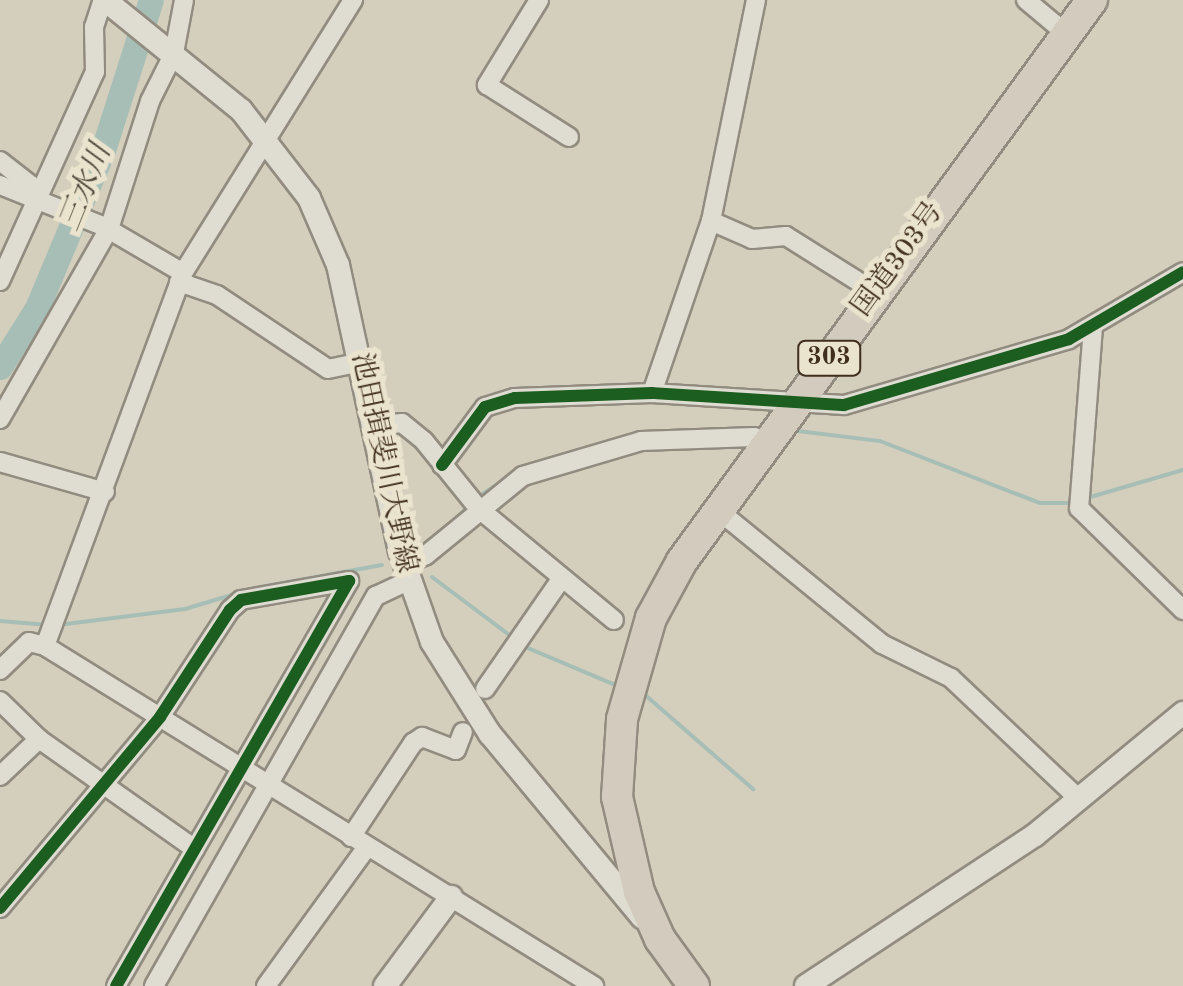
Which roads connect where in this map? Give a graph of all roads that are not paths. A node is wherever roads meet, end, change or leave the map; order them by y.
1 (184, 0) edge
2 (353, 0) edge
3 (539, 0) edge
4 (756, 0) edge
5 (1026, 0) edge
6 (1092, 0) edge
7 (108, 2) edge
8 (1063, 32) junction
9 (171, 51) junction
10 (569, 137) dead end
11 (266, 140) junction
12 (0, 161) edge
13 (0, 185) edge
14 (42, 199) junction
15 (711, 221) junction
16 (106, 228) junction
17 (1183, 272) edge
18 (181, 277) junction
19 (0, 281) edge
20 (875, 292) junction
21 (1093, 327) junction
22 (361, 362) junction
23 (652, 393) junction
24 (798, 400) junction
25 (0, 419) edge
26 (374, 426) junction
27 (767, 443) junction
28 (0, 462) edge
29 (442, 465) junction
30 (105, 492) junction
31 (478, 508) junction
32 (719, 510) junction
33 (406, 573) junction
34 (562, 578) junction
35 (1183, 610) edge
36 (614, 620) dead end
37 (47, 640) junction
38 (0, 670) edge
39 (485, 688) dead end
40 (0, 701) edge
41 (1183, 713) edge
42 (160, 717) junction
43 (462, 732) dead end
44 (39, 740) junction
45 (621, 743) junction
46 (243, 769) junction
47 (0, 776) edge
48 (103, 784) junction
49 (269, 785) junction
50 (1079, 799) junction
51 (359, 842) junction
52 (195, 850) junction
53 (451, 897) junction
54 (0, 908) edge
55 (660, 939) junction
56 (116, 986) edge
57 (154, 986) edge
58 (266, 986) edge
59 (385, 986) edge
60 (594, 986) edge
61 (694, 986) edge
62 (710, 986) edge
63 (806, 986) edge

1 - 9 street
2 - 11 street
3 - 10 street
4 - 15 street
5 - 8 street
6 - 8 highway, 国道303号 / 303
7 - 9 main road, 池田揖斐川大野線
7 - 14 street
8 - 20 highway, 国道303号 / 303
9 - 11 main road, 池田揖斐川大野線
9 - 16 street
11 - 18 street
11 - 22 main road, 池田揖斐川大野線
12 - 14 street
13 - 14 street
14 - 16 street
14 - 19 street
15 - 20 street
15 - 23 street
16 - 18 street
16 - 25 street
17 - 21 street
18 - 22 street
18 - 30 street
20 - 24 highway, 国道303号 / 303
21 - 24 street
21 - 35 street
22 - 26 main road, 池田揖斐川大野線
23 - 24 street
23 - 29 street
24 - 27 highway, 国道303号 / 303
26 - 29 street
26 - 33 main road, 池田揖斐川大野線
27 - 31 street
27 - 32 highway, 国道303号 / 303
28 - 30 street
29 - 31 street
30 - 37 street
31 - 33 street
31 - 34 street
32 - 45 highway, 国道303号 / 303
32 - 50 street
33 - 49 street
33 - 55 main road, 池田揖斐川大野線
34 - 36 street
34 - 39 street
37 - 38 street
37 - 42 street
40 - 44 street
41 - 50 main road
42 - 46 street
42 - 46 street
42 - 48 street
43 - 51 street
44 - 47 street
44 - 48 street
45 - 55 highway, 国道303号 / 303
45 - 62 highway, 国道303号 / 303
46 - 49 street
46 - 52 street
48 - 52 street
48 - 54 street
49 - 51 street
49 - 57 street
50 - 63 main road
51 - 53 street
51 - 58 street
52 - 56 street
53 - 59 main road
53 - 60 street
55 - 61 highway, 国道303号 / 303

